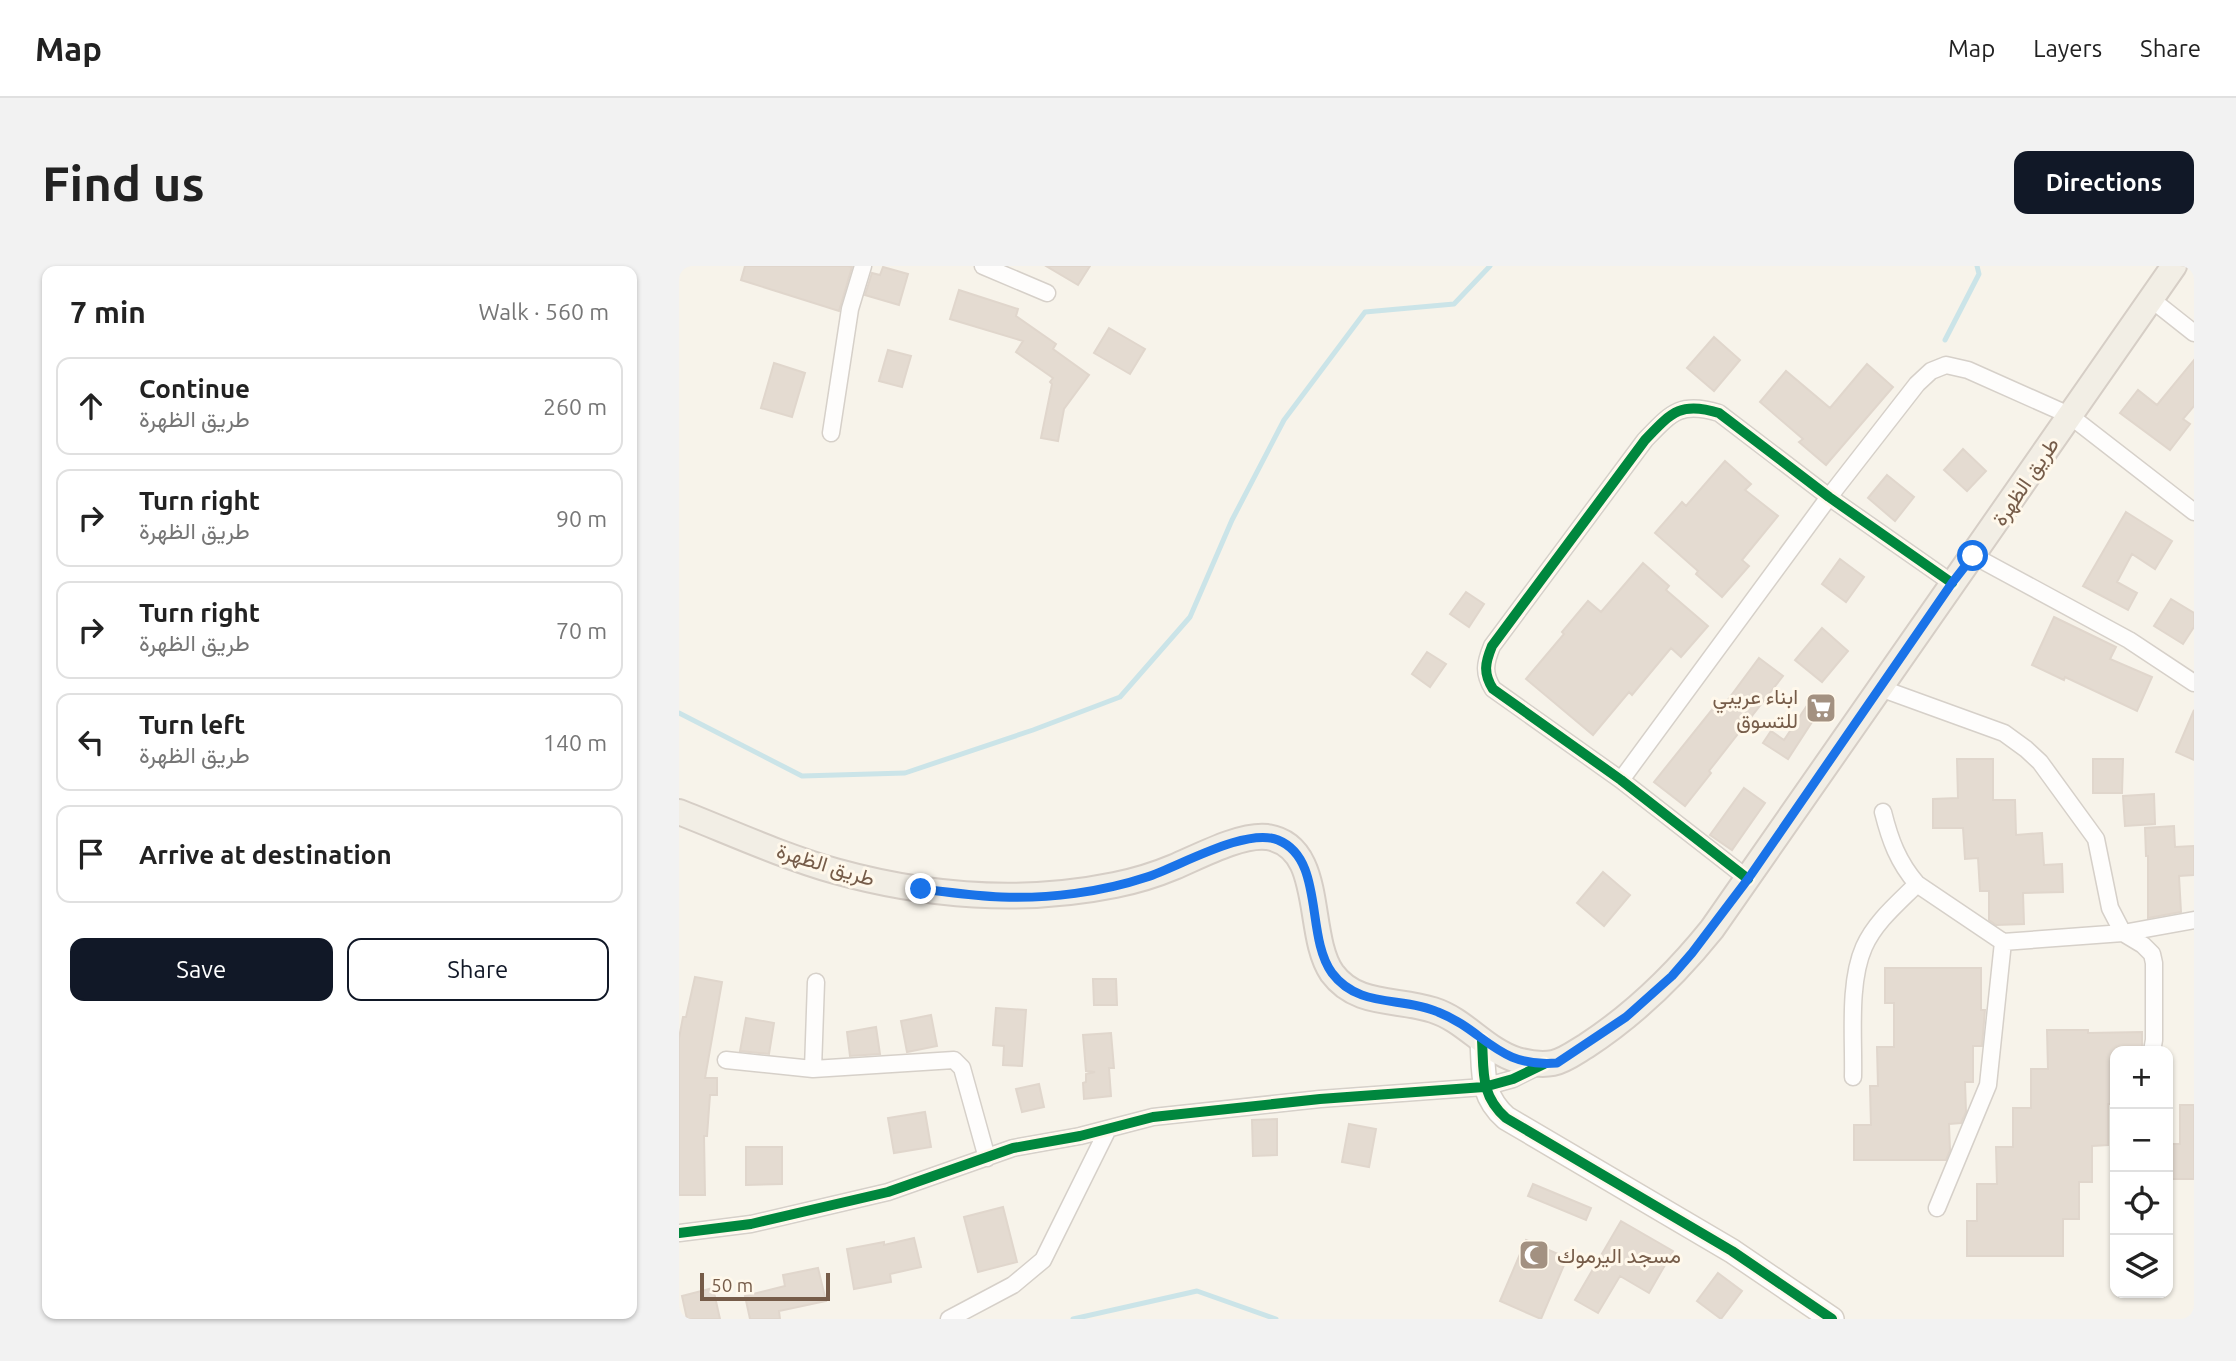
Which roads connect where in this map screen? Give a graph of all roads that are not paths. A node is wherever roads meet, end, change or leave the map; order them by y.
1 (863, 266) edge
2 (983, 266) edge
3 (2174, 266) edge
4 (1047, 293) dead end
5 (2151, 299) junction
6 (2194, 333) edge
7 (2069, 415) junction
8 (831, 433) dead end
9 (1829, 497) junction
10 (2194, 512) edge
11 (1973, 556) junction
12 (1952, 583) junction
13 (2194, 683) edge
14 (1880, 688) junction
15 (1621, 780) junction
16 (679, 812) edge
17 (1883, 812) dead end
18 (1748, 879) junction
19 (1917, 884) junction
20 (2194, 920) edge
21 (2123, 933) junction
22 (2003, 942) junction
23 (816, 982) dead end
24 (1482, 1040) junction
25 (2153, 1046) edge
26 (726, 1060) dead end
27 (1544, 1064) junction
28 (813, 1069) junction
29 (1853, 1077) dead end
30 (1484, 1087) junction
31 (1108, 1129) junction
32 (987, 1158) junction
33 (1937, 1208) dead end
34 (679, 1233) edge
35 (949, 1319) edge
36 (1832, 1319) edge

1 - 8 street
2 - 4 street
3 - 5 main road, طريق الظهرة
5 - 6 street
5 - 7 main road, طريق الظهرة
7 - 9 street
7 - 10 street
7 - 11 main road, طريق الظهرة
9 - 12 street
9 - 15 street
9 - 15 street
11 - 12 main road, طريق الظهرة
11 - 13 street
12 - 14 main road, طريق الظهرة
14 - 18 main road, طريق الظهرة
14 - 21 street
15 - 18 street
16 - 24 main road, طريق الظهرة
17 - 19 street
18 - 27 main road, طريق الظهرة
19 - 22 street
19 - 29 street
20 - 21 street
21 - 22 street
21 - 25 street
22 - 33 street
23 - 28 street
24 - 27 main road, طريق الظهرة
24 - 30 street
26 - 28 street
27 - 30 street
28 - 32 street
30 - 31 street
30 - 36 street
31 - 32 street
31 - 35 street
32 - 34 street

